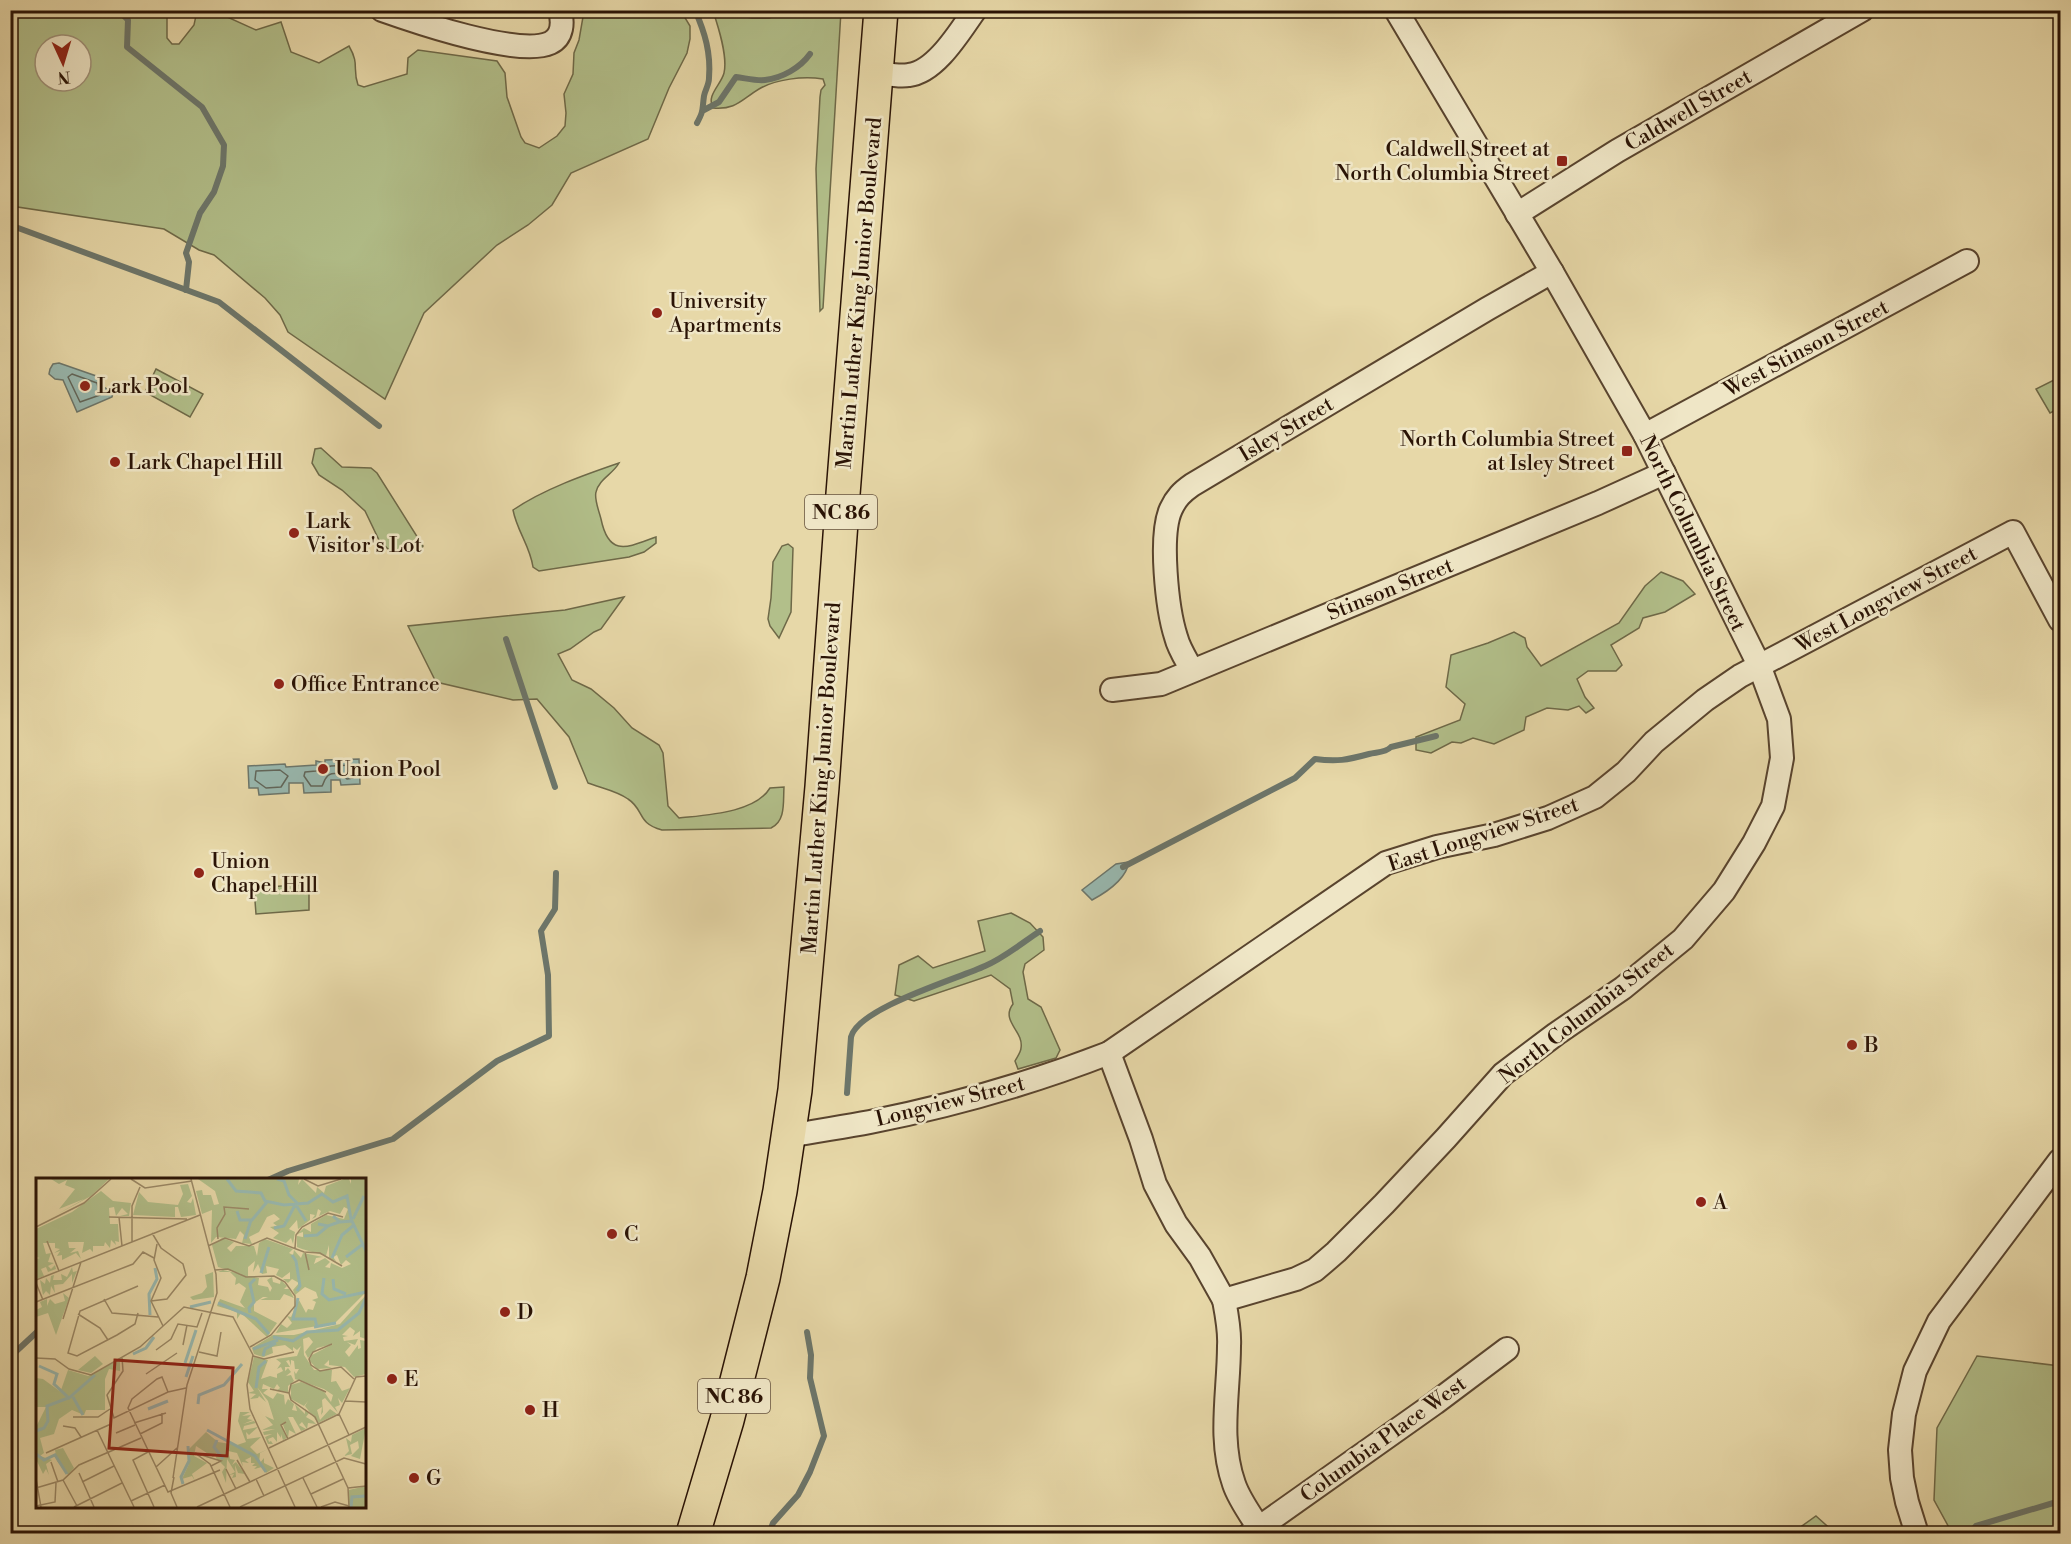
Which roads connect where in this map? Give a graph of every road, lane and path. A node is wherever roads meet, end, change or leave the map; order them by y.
1 (382, 10) edge
2 (881, 10) edge
3 (975, 10) edge
4 (1396, 10) edge
5 (1862, 10) edge
6 (561, 11) edge
7 (876, 73) junction
8 (1517, 214) junction
9 (1967, 261) dead end
10 (1552, 272) junction
11 (1645, 435) junction
12 (1664, 473) junction
13 (2061, 620) edge
14 (1759, 665) junction
15 (1192, 670) junction
16 (1112, 690) dead end
17 (1109, 1053) junction
18 (789, 1136) junction
19 (2061, 1160) edge
20 (1224, 1300) junction
21 (1507, 1349) dead end
22 (1254, 1531) edge
23 (693, 1533) edge
24 (1917, 1533) edge

1 - 6 street
2 - 7 main road, Martin Luther King Junior Boulevard / NC 86
3 - 7 street
4 - 8 street, North Columbia Street
5 - 8 street, Caldwell Street
7 - 18 main road, Martin Luther King Junior Boulevard / NC 86
8 - 10 street, North Columbia Street
9 - 11 street, West Stinson Street
10 - 11 street, North Columbia Street
10 - 15 street, Isley Street
11 - 12 street, North Columbia Street
12 - 14 street, North Columbia Street
12 - 15 street, Stinson Street
13 - 14 street, West Longview Street
14 - 17 street, East Longview Street
14 - 20 street, North Columbia Street
15 - 16 street, Stinson Street
17 - 18 street, Longview Street
17 - 20 street
18 - 23 main road, Martin Luther King Junior Boulevard / NC 86
19 - 24 street
20 - 22 street
21 - 22 street, Columbia Place West

